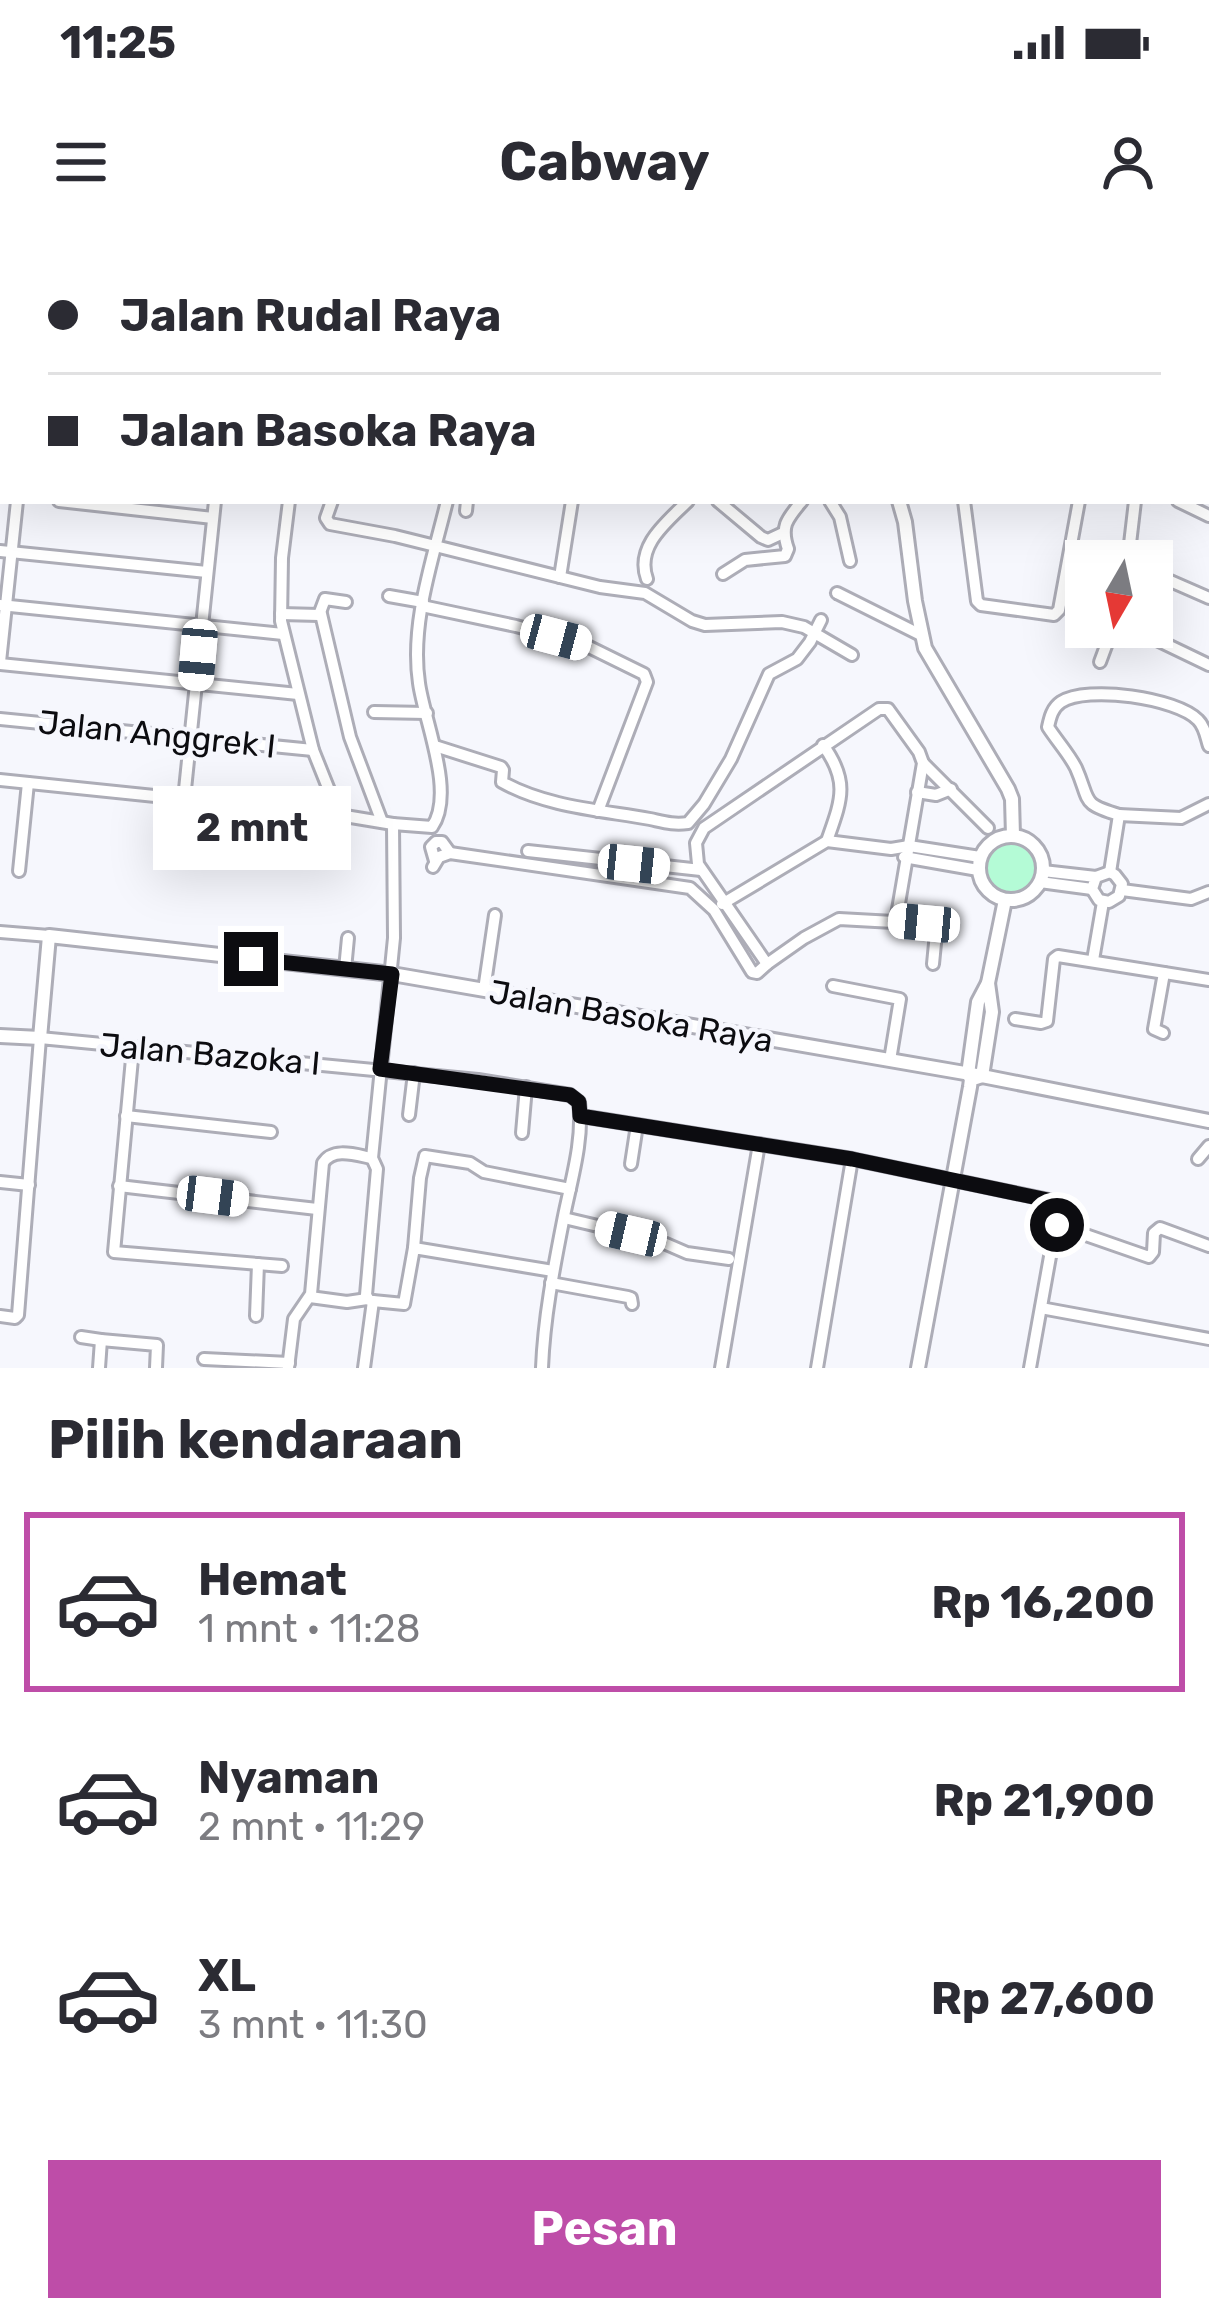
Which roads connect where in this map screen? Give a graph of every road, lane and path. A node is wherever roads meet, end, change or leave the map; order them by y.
1 (16, 504) edge
2 (86, 504) edge
3 (215, 504) edge
4 (289, 504) edge
5 (331, 504) edge
6 (446, 504) edge
7 (572, 504) edge
8 (685, 504) edge
9 (722, 504) edge
10 (800, 504) edge
11 (832, 504) edge
12 (900, 504) edge
13 (964, 504) edge
14 (1077, 504) edge
15 (1135, 504) edge
16 (213, 518) junction
17 (783, 533) junction
18 (1130, 540) edge
19 (436, 547) junction
20 (7, 551) edge
21 (850, 560) dead end
22 (207, 572) junction
23 (723, 574) dead end
24 (560, 577) junction
25 (647, 579) dead end
26 (1173, 582) edge
27 (837, 593) dead end
28 (389, 596) dead end
29 (1209, 598) edge
30 (346, 602) dead end
31 (423, 604) junction
32 (3, 606) edge
33 (281, 614) junction
34 (321, 614) junction
35 (821, 620) dead end
36 (201, 627) junction
37 (815, 633) junction
38 (283, 634) junction
39 (921, 635) junction
40 (1105, 648) edge
41 (1173, 648) edge
42 (852, 655) dead end
43 (1100, 662) dead end
44 (0, 663) edge
45 (1209, 665) edge
46 (195, 683) junction
47 (298, 694) junction
48 (374, 712) dead end
49 (427, 713) junction
50 (0, 719) edge
51 (189, 738) junction
52 (823, 745) junction
53 (435, 746) junction
54 (1209, 746) edge
55 (314, 750) junction
56 (923, 763) junction
57 (0, 780) edge
58 (28, 783) junction
59 (951, 789) junction
60 (917, 792) junction
61 (184, 799) junction
62 (1209, 804) edge
63 (598, 811) junction
64 (339, 815) junction
65 (1119, 815) junction
66 (387, 823) junction
67 (988, 828) dead end
68 (1013, 836) junction
69 (827, 841) junction
70 (528, 850) dead end
71 (334, 852) dead end
72 (907, 852) junction
73 (559, 854) junction
74 (434, 864) dead end
75 (979, 864) junction
76 (557, 870) junction
77 (701, 870) junction
78 (19, 872) dead end
79 (1110, 872) junction
80 (1042, 877) junction
81 (1094, 883) junction
82 (1121, 890) junction
83 (1209, 892) edge
84 (1005, 900) junction
85 (726, 902) junction
86 (1103, 902) junction
87 (714, 910) junction
88 (495, 915) dead end
89 (896, 921) junction
90 (0, 932) edge
91 (50, 936) junction
92 (348, 938) dead end
93 (1093, 960) junction
94 (767, 964) junction
95 (933, 964) dead end
96 (345, 969) junction
97 (1164, 973) junction
98 (392, 974) junction
99 (1209, 980) edge
100 (833, 986) dead end
101 (484, 990) junction
102 (1015, 1019) dead end
103 (1163, 1033) dead end
104 (0, 1036) edge
105 (40, 1038) junction
106 (133, 1048) junction
107 (890, 1060) junction
108 (380, 1069) junction
109 (414, 1073) junction
110 (972, 1079) junction
111 (526, 1087) junction
112 (126, 1115) junction
113 (409, 1115) dead end
114 (580, 1116) junction
115 (1209, 1121) edge
116 (637, 1125) junction
117 (271, 1132) dead end
118 (522, 1133) dead end
119 (759, 1144) junction
120 (1209, 1146) edge
121 (372, 1158) junction
122 (852, 1159) junction
123 (1198, 1159) dead end
124 (631, 1164) dead end
125 (953, 1178) junction
126 (0, 1182) edge
127 (29, 1185) junction
128 (119, 1186) junction
129 (570, 1189) junction
130 (316, 1209) junction
131 (564, 1219) junction
132 (1057, 1225) junction
133 (1209, 1246) edge
134 (414, 1248) junction
135 (729, 1259) dead end
136 (258, 1264) junction
137 (282, 1266) dead end
138 (552, 1277) junction
139 (310, 1297) junction
140 (370, 1300) junction
141 (632, 1304) dead end
142 (1041, 1308) junction
143 (0, 1316) edge
144 (256, 1316) dead end
145 (81, 1337) dead end
146 (1209, 1339) edge
147 (101, 1340) junction
148 (203, 1359) dead end
149 (289, 1366) edge
150 (99, 1368) edge
151 (155, 1368) edge
152 (364, 1368) edge
153 (542, 1368) edge
154 (722, 1368) edge
155 (817, 1368) edge
156 (918, 1368) edge
157 (1030, 1368) edge

1 - 20 street
2 - 16 street
3 - 16 street
4 - 33 street
5 - 19 street
6 - 19 street
7 - 24 street
8 - 25 street
9 - 17 street
10 - 17 street
11 - 21 street
12 - 39 street
13 - 14 street
15 - 18 street
16 - 22 street
17 - 23 street
19 - 24 street
19 - 31 street
20 - 22 street
20 - 32 street
22 - 36 street
24 - 37 street
26 - 29 street
27 - 39 street
28 - 31 street
30 - 34 street
31 - 49 street
31 - 63 street
32 - 36 street
32 - 44 street
33 - 34 street
33 - 38 street
34 - 66 street
35 - 37 street
36 - 38 street
36 - 46 street
37 - 42 street
37 - 63 street
38 - 47 street
39 - 68 street
40 - 43 street
41 - 45 street
44 - 46 street
46 - 47 street
46 - 51 street
47 - 55 street
48 - 49 street
49 - 53 street
50 - 51 street, Jalan Anggrek I
51 - 55 street, Jalan Anggrek I
51 - 61 street
52 - 56 street
52 - 69 street
52 - 77 street
53 - 63 street
53 - 66 street
54 - 65 street
55 - 64 street
56 - 59 street
56 - 60 street
57 - 58 street
58 - 61 street
58 - 78 street
59 - 60 street
59 - 67 street
60 - 72 street
61 - 64 street
62 - 65 street
64 - 66 street
64 - 71 street
65 - 79 street
66 - 98 street
68 - 75 street
68 - 80 street
69 - 72 street
69 - 85 street
70 - 73 street
72 - 75 street
72 - 89 street
73 - 76 street
73 - 77 street
74 - 76 street
75 - 84 street
76 - 87 street
77 - 85 street
79 - 81 street
79 - 82 street
80 - 81 street
80 - 84 street
81 - 86 street
82 - 83 street
82 - 86 street
84 - 110 street
85 - 87 street
85 - 94 street
86 - 93 street
87 - 94 street
88 - 101 street
89 - 94 street
89 - 95 street
90 - 91 street
91 - 96 street, Jalan Basoka Raya
91 - 105 street
92 - 96 street
93 - 97 street
93 - 102 street
96 - 98 street, Jalan Basoka Raya
97 - 99 street
97 - 103 street
98 - 101 street, Jalan Basoka Raya
98 - 108 street
100 - 107 street
101 - 107 street, Jalan Basoka Raya
104 - 105 street
105 - 106 street, Jalan Bazoka I
105 - 127 street
106 - 108 street, Jalan Bazoka I
106 - 112 street
107 - 110 street, Jalan Basoka Raya
108 - 109 street, Jalan Bazoka I
108 - 121 street
109 - 111 street, Jalan Bazoka I
109 - 113 street
110 - 115 street, Jalan Basoka Raya
110 - 125 street
111 - 114 street, Jalan Bazoka I
111 - 118 street
112 - 117 street
112 - 128 street
114 - 116 street
114 - 129 street
116 - 119 street
116 - 124 street
119 - 122 street
119 - 154 street
120 - 123 street
121 - 130 street
121 - 140 street
122 - 125 street
122 - 155 street
125 - 132 street
125 - 156 street
126 - 127 street
127 - 143 street
128 - 130 street
128 - 136 street
129 - 131 street
129 - 134 street
130 - 139 street
131 - 135 street
131 - 138 street
132 - 133 street
132 - 142 street
134 - 138 street
134 - 140 street
136 - 137 street
136 - 144 street
138 - 141 street
138 - 153 street
139 - 140 street
139 - 149 street
140 - 152 street
142 - 146 street
142 - 157 street
145 - 147 street
147 - 150 street
147 - 151 street
148 - 149 street

